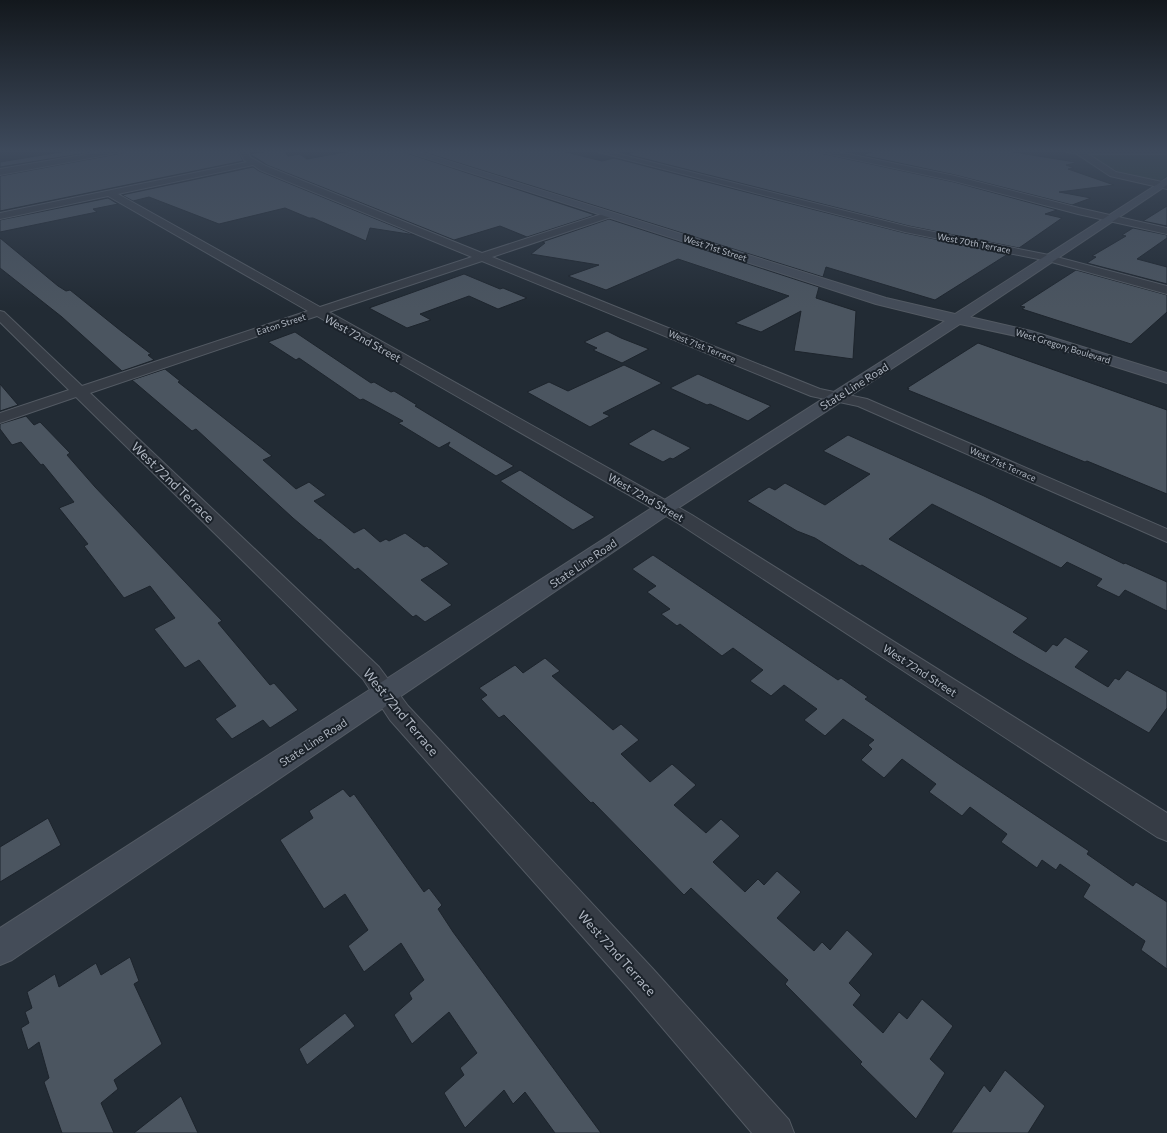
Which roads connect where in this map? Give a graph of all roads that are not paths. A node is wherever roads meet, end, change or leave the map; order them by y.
1 (62, 203) edge
2 (125, 203) edge
3 (349, 203) edge
4 (570, 203) edge
5 (803, 203) edge
6 (1051, 203) edge
7 (1134, 203) edge
8 (608, 215) junction
9 (0, 216) edge
10 (1110, 218) junction
11 (1167, 231) edge
12 (482, 257) junction
13 (1049, 258) junction
14 (1167, 290) edge
15 (317, 313) junction
16 (0, 316) edge
17 (957, 319) junction
18 (1167, 378) edge
19 (78, 392) junction
20 (838, 397) junction
21 (0, 418) edge
22 (665, 508) junction
23 (1167, 536) edge
24 (385, 694) junction
25 (1167, 828) edge
26 (0, 948) edge
27 (776, 1133) edge

1 - 9 street
2 - 15 street, West 72nd Street
3 - 12 street, West 71st Terrace
4 - 8 main road, West 71st Street
5 - 13 street, West 70th Terrace
6 - 10 street
7 - 10 main road, State Line Road
8 - 12 street, Eaton Street
8 - 17 main road, West 71st Street
10 - 11 street
10 - 13 main road, State Line Road
12 - 15 street, Eaton Street
12 - 20 street, West 71st Terrace
13 - 14 street, West 70th Terrace
13 - 17 main road, State Line Road
15 - 19 street, Eaton Street
15 - 22 street, West 72nd Street
16 - 19 street, West 72nd Terrace
17 - 18 main road, West Gregory Boulevard
17 - 20 main road, State Line Road
19 - 21 street, Eaton Street
19 - 24 street, West 72nd Terrace
20 - 22 main road, State Line Road
20 - 23 street, West 71st Terrace
22 - 24 main road, State Line Road
22 - 25 street, West 72nd Street
24 - 26 main road, State Line Road
24 - 27 street, West 72nd Terrace

